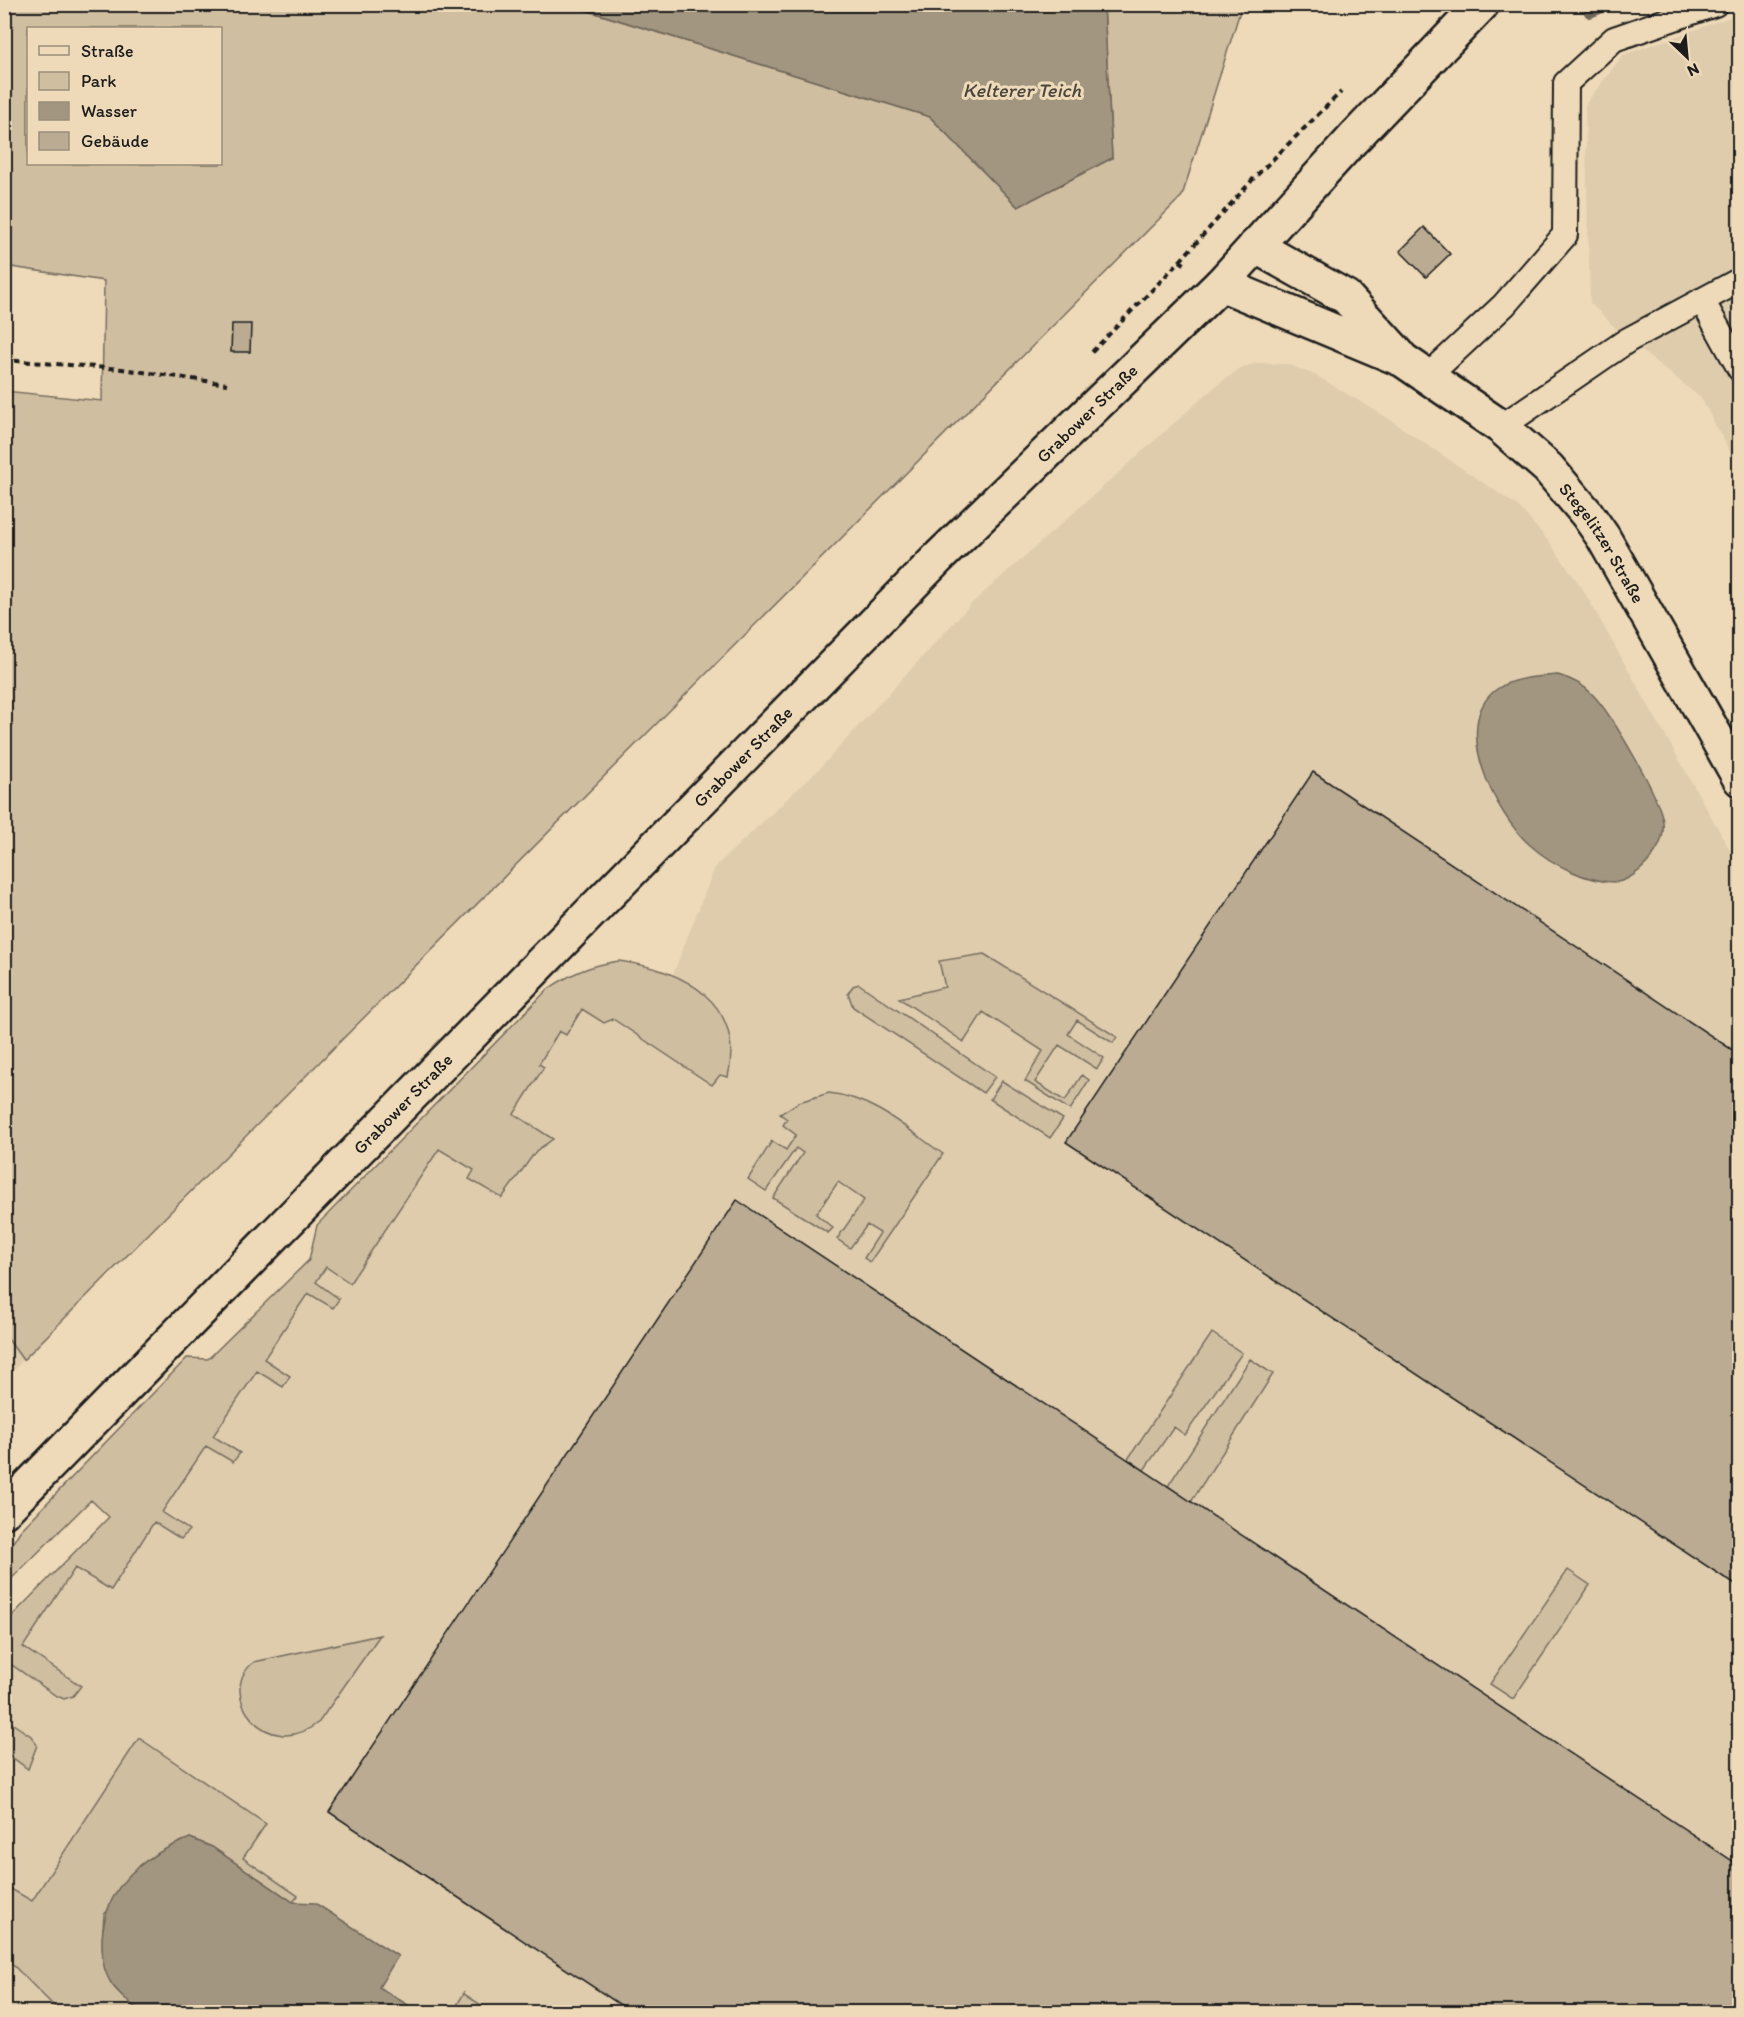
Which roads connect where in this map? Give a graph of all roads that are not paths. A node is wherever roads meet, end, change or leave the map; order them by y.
1 (1482, 4) edge
2 (1714, 4) edge
3 (1255, 246) junction
4 (1740, 280) edge
5 (1221, 284) junction
6 (1702, 300) junction
7 (1415, 368) junction
8 (1740, 369) edge
9 (1501, 427) junction
10 (1740, 779) edge
11 (4, 1511) edge

1 - 3 street, Grabower Straße
2 - 7 lane
3 - 5 street, Grabower Straße
3 - 7 street, Stegelitzer Straße
4 - 6 lane
5 - 7 street, Stegelitzer Straße
5 - 11 street, Grabower Straße
6 - 8 lane
6 - 9 lane
7 - 9 street, Stegelitzer Straße
9 - 10 street, Stegelitzer Straße

